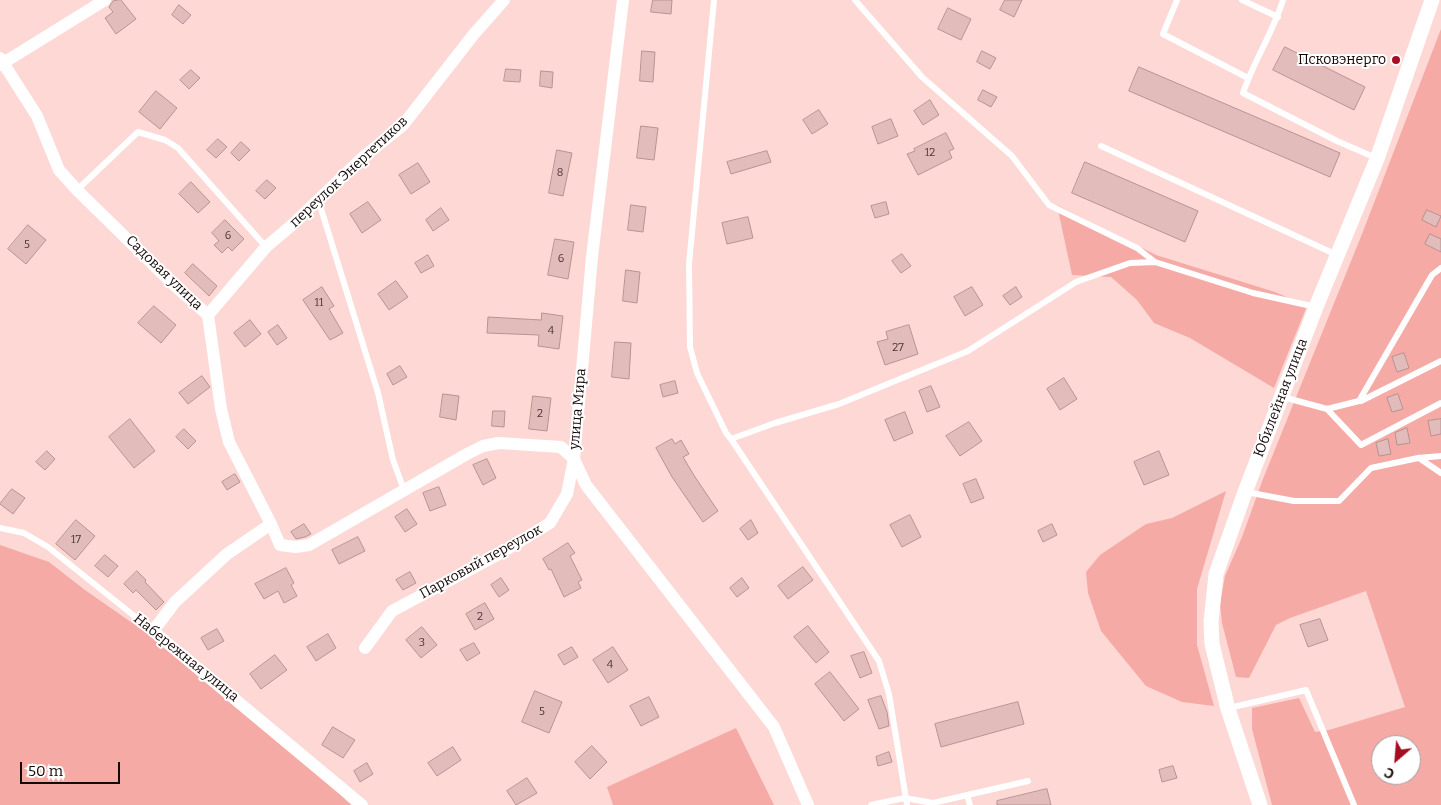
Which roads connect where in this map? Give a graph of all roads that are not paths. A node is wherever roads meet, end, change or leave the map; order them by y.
1 (105, 0) edge
2 (504, 0) edge
3 (623, 0) edge
4 (714, 0) edge
5 (855, 0) edge
6 (1177, 0) edge
7 (1242, 0) edge
8 (1283, 0) edge
9 (1432, 0) edge
10 (1278, 17) junction
11 (1, 61) edge
12 (1248, 78) junction
13 (1101, 146) dead end
14 (1377, 159) junction
15 (77, 190) junction
16 (318, 200) junction
17 (266, 247) junction
18 (1337, 255) junction
19 (1155, 262) junction
20 (1441, 268) edge
21 (1316, 307) junction
22 (208, 315) junction
23 (1441, 361) edge
24 (1281, 396) junction
25 (1359, 401) junction
26 (1441, 403) edge
27 (1327, 409) junction
28 (731, 439) junction
29 (1441, 456) edge
30 (1418, 458) junction
31 (574, 459) junction
32 (1441, 473) edge
33 (404, 490) junction
34 (1245, 492) junction
35 (271, 524) junction
36 (0, 528) edge
37 (153, 631) junction
38 (364, 648) dead end
39 (1228, 709) junction
40 (1028, 781) dead end
41 (967, 795) junction
42 (906, 802) edge
43 (362, 805) edge
44 (809, 805) edge
45 (871, 805) edge
46 (970, 805) edge
47 (1260, 805) edge
48 (1354, 805) edge

1 - 11 street
2 - 16 street, переулок Энергетиков
3 - 31 street, улица Мира
4 - 28 lane
5 - 19 lane
6 - 12 lane
7 - 10 lane
8 - 10 lane
9 - 14 street, Юбилейная улица
10 - 12 lane
11 - 15 street, Садовая улица
12 - 14 lane
13 - 18 lane
14 - 18 street, Юбилейная улица
15 - 17 lane
15 - 22 street, Садовая улица
16 - 17 street, переулок Энергетиков
16 - 33 lane
17 - 22 street, переулок Энергетиков
18 - 21 street, Юбилейная улица
19 - 21 lane
19 - 28 lane
20 - 25 lane
21 - 24 street, Юбилейная улица
22 - 35 street, Садовая улица
23 - 25 lane
24 - 27 lane
24 - 34 street, Юбилейная улица
25 - 27 lane
26 - 27 lane
28 - 42 lane
29 - 30 lane
30 - 32 lane
30 - 34 lane
31 - 33 street
31 - 38 street, Парковый переулок
31 - 44 street, улица Мира
33 - 35 street, Садовая улица
34 - 39 street, Юбилейная улица
35 - 37 street
36 - 37 lane, Набережная улица
37 - 43 street, Набережная улица
39 - 47 street, Юбилейная улица
39 - 48 lane
40 - 41 lane
41 - 42 lane
41 - 46 lane
42 - 45 lane

